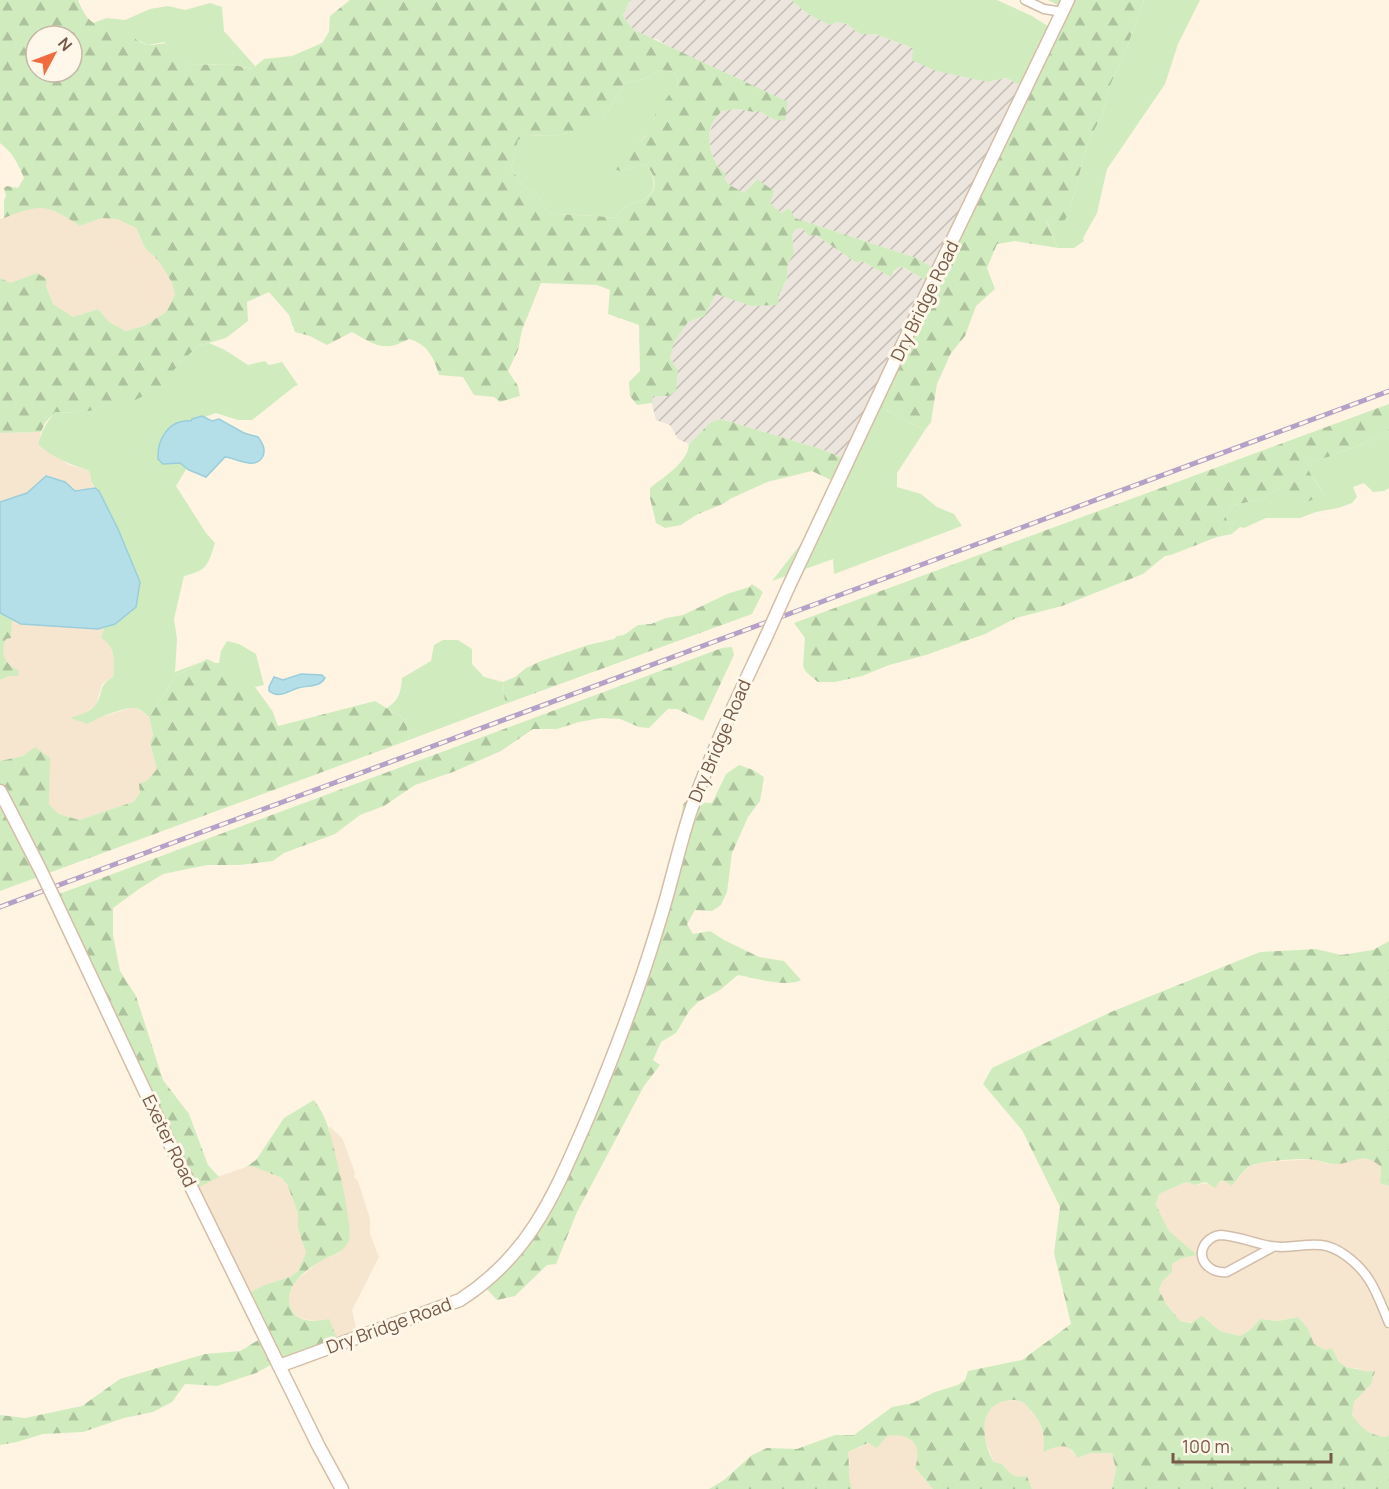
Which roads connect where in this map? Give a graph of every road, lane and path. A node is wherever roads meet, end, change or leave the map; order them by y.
1 (1025, 0) edge
2 (1065, 6) edge
3 (0, 791) edge
4 (1273, 1247) junction
5 (1389, 1323) edge
6 (279, 1366) junction
7 (342, 1489) edge

1 - 2 street
2 - 6 street, Dry Bridge Road, bridge
3 - 6 street, Exeter Road, bridge
4 - 4 street
4 - 5 street
6 - 7 street, Exeter Road

